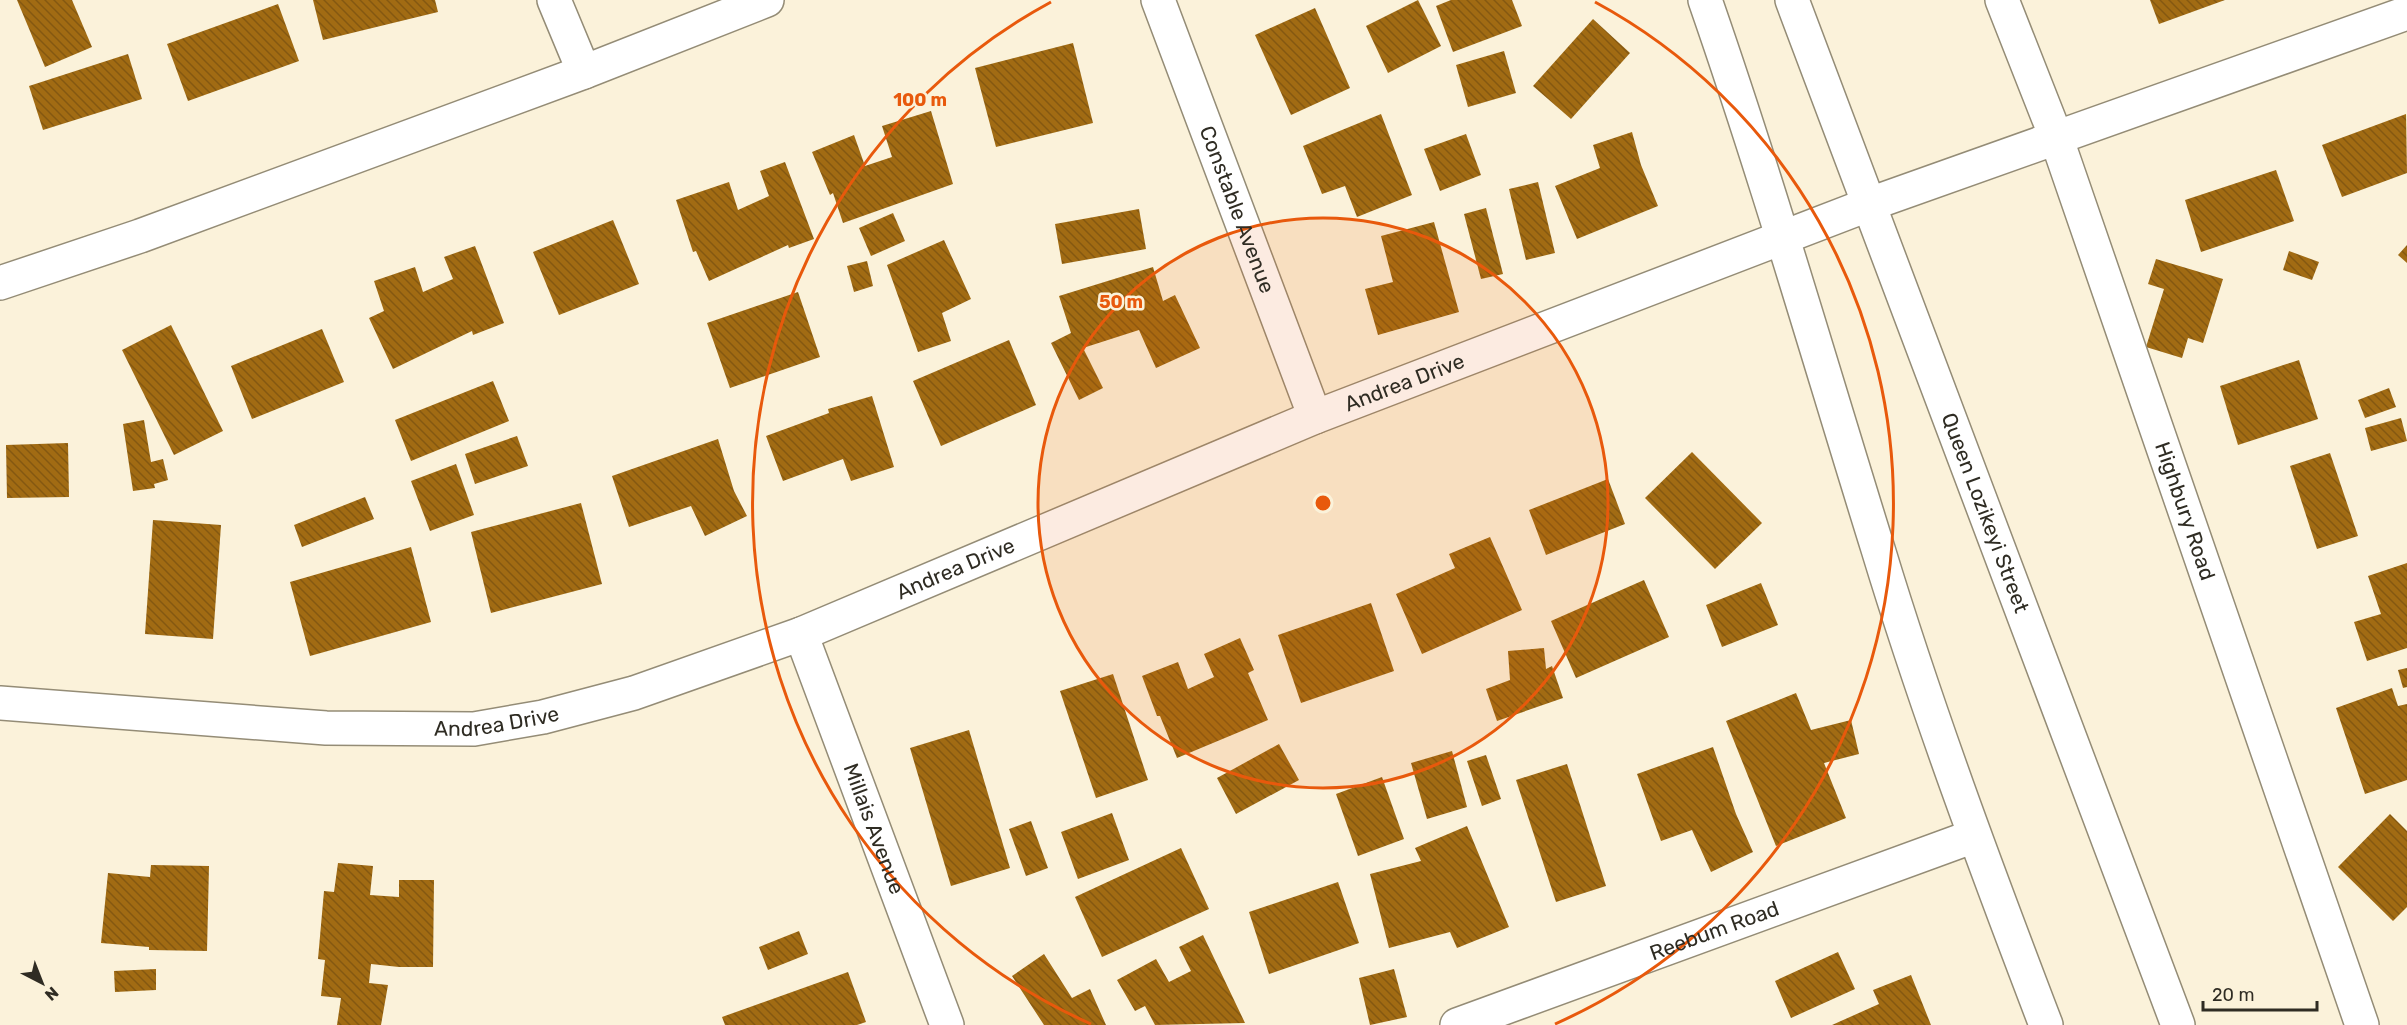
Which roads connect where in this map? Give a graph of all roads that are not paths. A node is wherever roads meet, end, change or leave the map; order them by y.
1 (554, 0) edge
2 (767, 0) edge
3 (1158, 0) edge
4 (1705, 0) edge
5 (1792, 0) edge
6 (2002, 0) edge
7 (2407, 13) edge
8 (584, 72) junction
9 (2056, 137) junction
10 (1870, 204) junction
11 (1785, 239) junction
12 (0, 283) edge
13 (1315, 417) junction
14 (801, 634) junction
15 (0, 703) edge
16 (1974, 836) junction
17 (1496, 1018) edge
18 (947, 1025) edge
19 (1457, 1025) edge
20 (2046, 1025) edge
21 (2178, 1025) edge
22 (2362, 1025) edge

1 - 8 street
2 - 8 street
3 - 13 street, Constable Avenue
4 - 11 street
5 - 10 street, Queen Lozikeyi Street
6 - 9 street, Highbury Road
7 - 9 street, Andrea Drive
8 - 12 street
9 - 10 street, Andrea Drive
9 - 22 street, Highbury Road
10 - 11 street, Andrea Drive
10 - 21 street, Queen Lozikeyi Street
11 - 13 street, Andrea Drive
11 - 16 street
13 - 14 street, Andrea Drive
14 - 15 street, Andrea Drive
14 - 18 street, Millais Avenue
16 - 17 street, Reebum Road
16 - 20 street
17 - 19 street, Reebum Road

